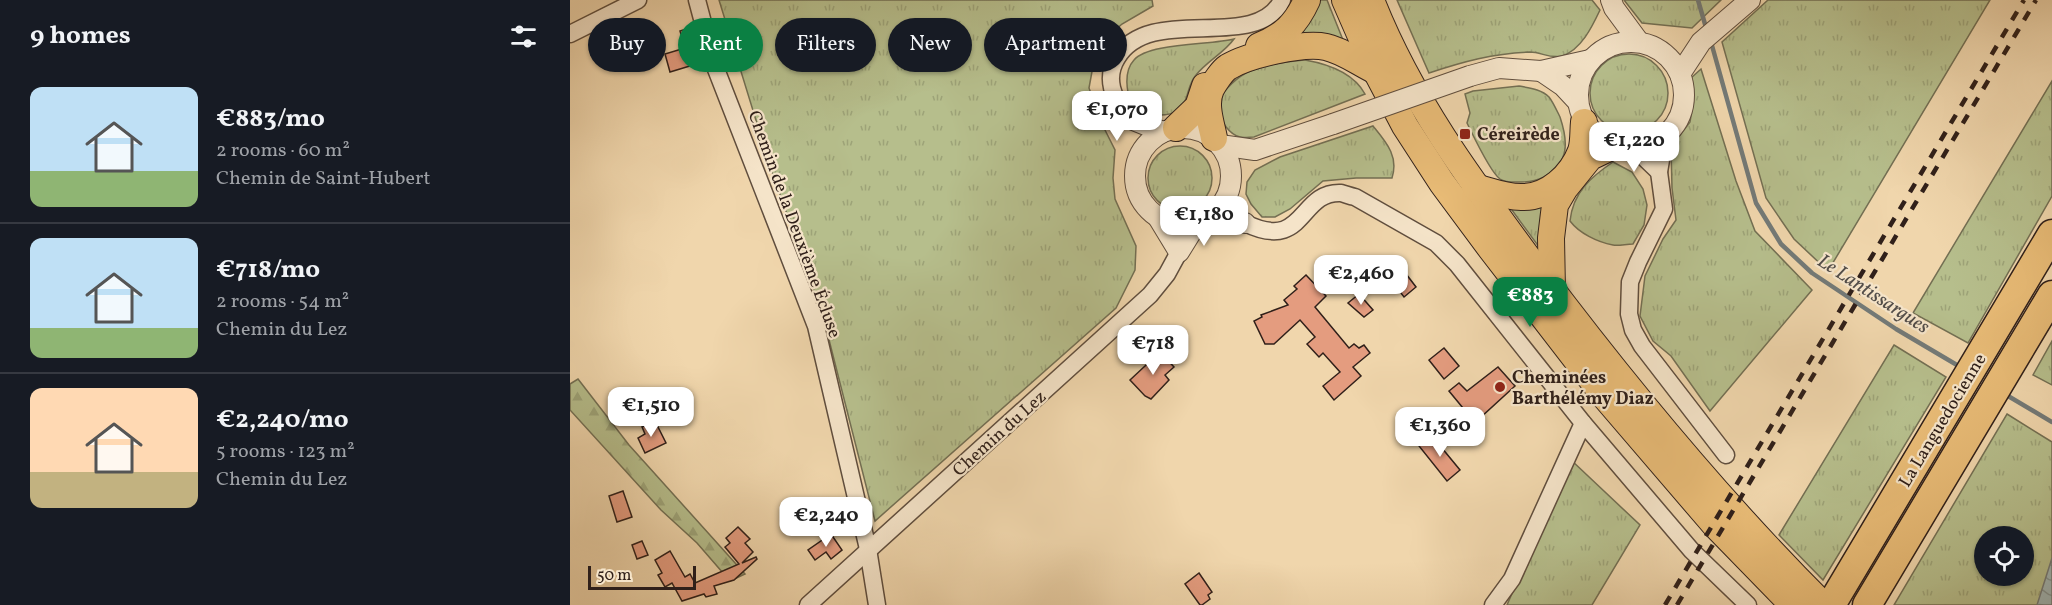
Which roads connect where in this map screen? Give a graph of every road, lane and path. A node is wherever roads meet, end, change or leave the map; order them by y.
1 (638, 0) edge
2 (697, 0) edge
3 (1282, 0) edge
4 (1307, 0) edge
5 (1345, 0) edge
6 (1371, 0) edge
7 (1750, 0) edge
8 (1612, 4) edge
9 (570, 34) edge
10 (1639, 42) junction
11 (1701, 42) junction
12 (1661, 51) junction
13 (1594, 56) junction
14 (1376, 71) junction
15 (1542, 71) junction
16 (1680, 74) junction
17 (1581, 111) junction
18 (1126, 117) junction
19 (1170, 130) junction
20 (1665, 136) junction
21 (1217, 141) junction
22 (1623, 147) junction
23 (1255, 150) junction
24 (1141, 151) junction
25 (1659, 171) junction
26 (1231, 184) junction
27 (1475, 187) junction
28 (1159, 219) junction
29 (1203, 220) junction
30 (1245, 223) junction
31 (2052, 234) edge
32 (1179, 252) junction
33 (1552, 290) junction
34 (2052, 295) edge
35 (1582, 423) junction
36 (1726, 455) dead end
37 (868, 549) junction
38 (1874, 594) edge
39 (808, 605) edge
40 (877, 605) edge
41 (1493, 605) edge
42 (1748, 605) edge
43 (1793, 605) edge
44 (1822, 605) edge
45 (1831, 605) edge

1 - 9 street
2 - 37 street, Chemin de la Deuxième Écluse
3 - 18 street
4 - 19 main road
5 - 14 main road
6 - 27 main road
7 - 11 street
8 - 10 street
8 - 13 street
10 - 12 street
10 - 13 street
11 - 12 street
11 - 16 street
12 - 16 street
13 - 15 street
13 - 17 street
14 - 21 main road
14 - 43 main road
15 - 17 street
15 - 23 street, bridge
16 - 20 street
17 - 22 street
17 - 27 main road
18 - 19 street
18 - 24 street
19 - 21 street
19 - 24 street
20 - 22 street
20 - 25 street
21 - 23 street
21 - 26 street
22 - 25 street
22 - 33 main road
23 - 26 street
24 - 28 street
25 - 36 street
26 - 29 street
26 - 30 street
27 - 33 main road
28 - 29 street
28 - 32 street
29 - 30 street
29 - 32 street, Chemin du Lez
30 - 35 street
31 - 45 highway, La Languedocienne
32 - 37 street, Chemin du Lez
33 - 44 main road
34 - 38 highway, La Languedocienne
35 - 41 street
35 - 42 street
37 - 39 street, Chemin du Lez
37 - 40 street, Chemin de la Deuxième Écluse

